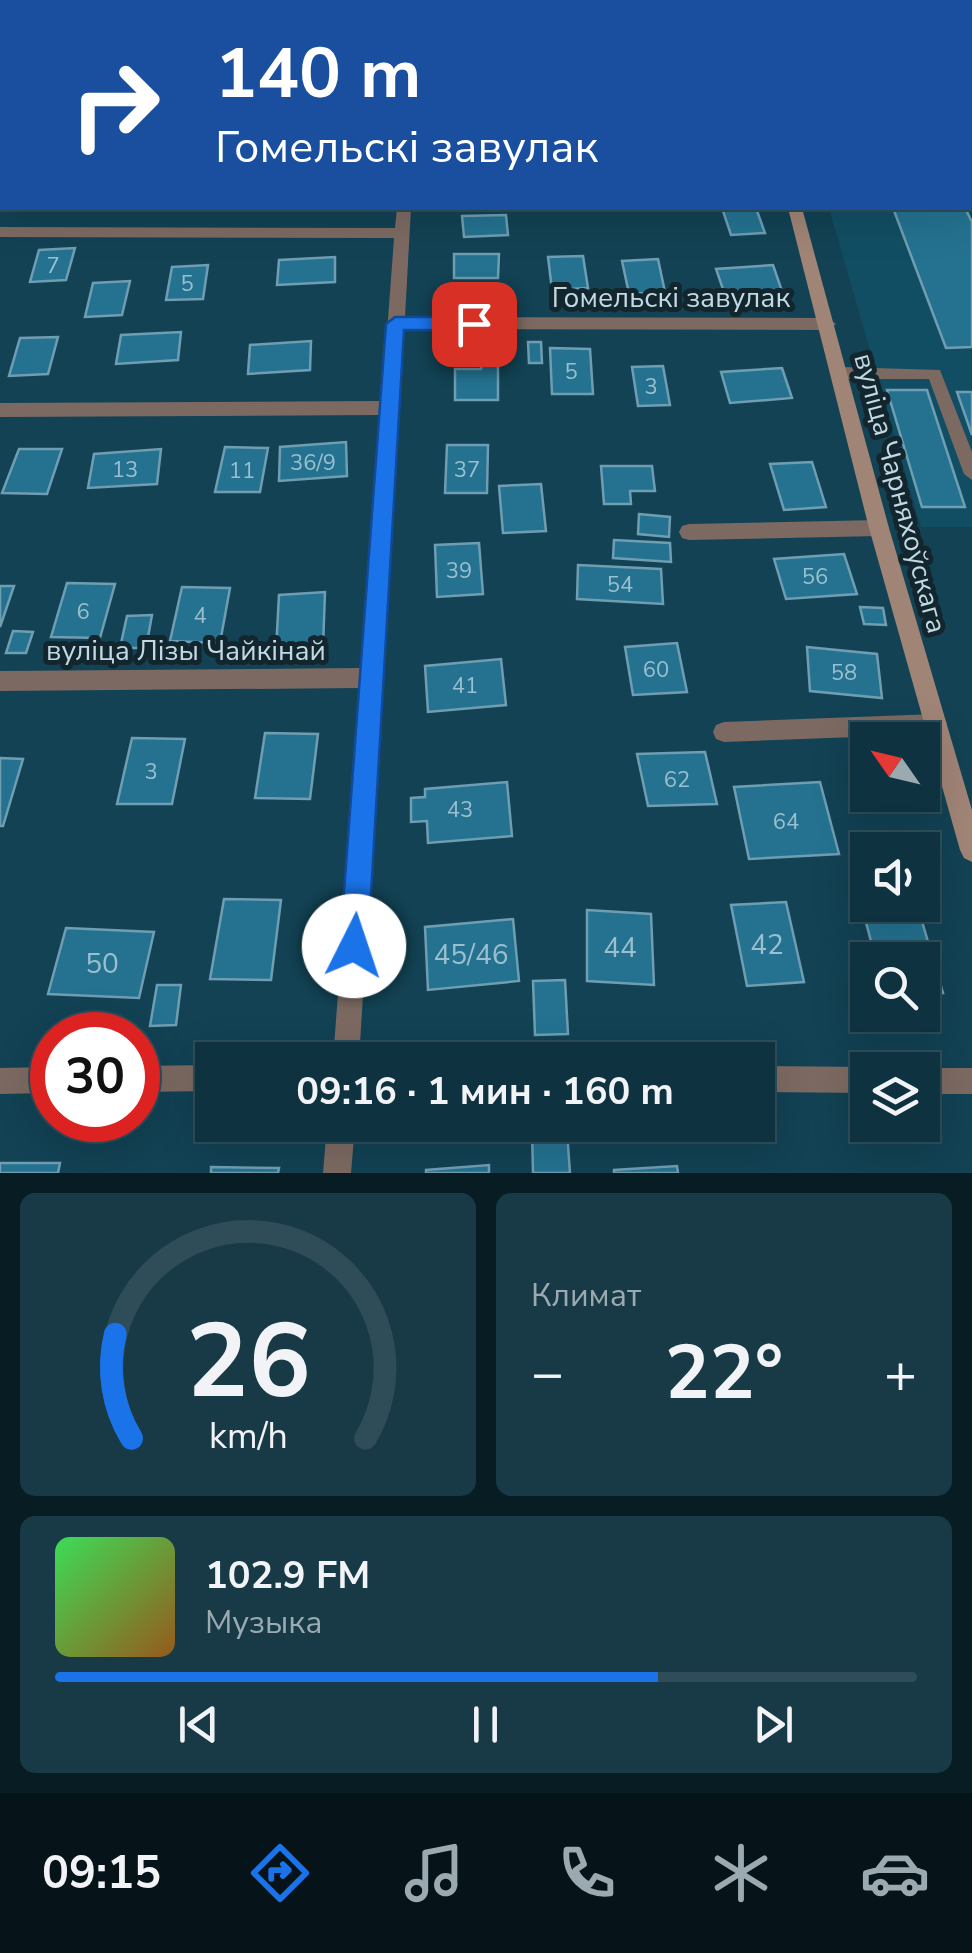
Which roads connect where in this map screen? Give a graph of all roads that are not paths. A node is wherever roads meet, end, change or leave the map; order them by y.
1 (404, 210) edge
2 (796, 210) edge
3 (0, 232) edge
4 (402, 232) junction
5 (395, 324) junction
6 (828, 324) junction
7 (840, 373) junction
8 (388, 408) junction
9 (0, 410) edge
10 (972, 474) edge
11 (879, 528) junction
12 (689, 532) dead end
13 (372, 678) junction
14 (0, 681) edge
15 (935, 722) edge
16 (850, 727) edge
17 (724, 732) dead end
18 (940, 738) edge
19 (972, 850) edge
20 (347, 1042) edge
21 (195, 1078) edge
22 (160, 1079) edge
23 (775, 1079) edge
24 (30, 1080) edge
25 (850, 1080) edge
26 (0, 1081) edge
27 (940, 1081) edge
28 (972, 1081) edge
29 (340, 1142) edge
30 (338, 1173) edge

1 - 4 street
2 - 6 street, вуліца Чарняхоўскага
3 - 4 street
4 - 5 street
5 - 6 street, Гомельскі завулак
5 - 8 street
6 - 7 street, вуліца Чарняхоўскага
7 - 10 lane
7 - 11 street, вуліца Чарняхоўскага
8 - 9 street
8 - 13 street
11 - 12 street
11 - 15 street, вуліца Чарняхоўскага
13 - 14 street, вуліца Лізы Чайкінай
13 - 20 street
16 - 17 street
18 - 19 street, вуліца Чарняхоўскага
21 - 22 street
23 - 25 street
24 - 26 street
27 - 28 street
29 - 30 street

